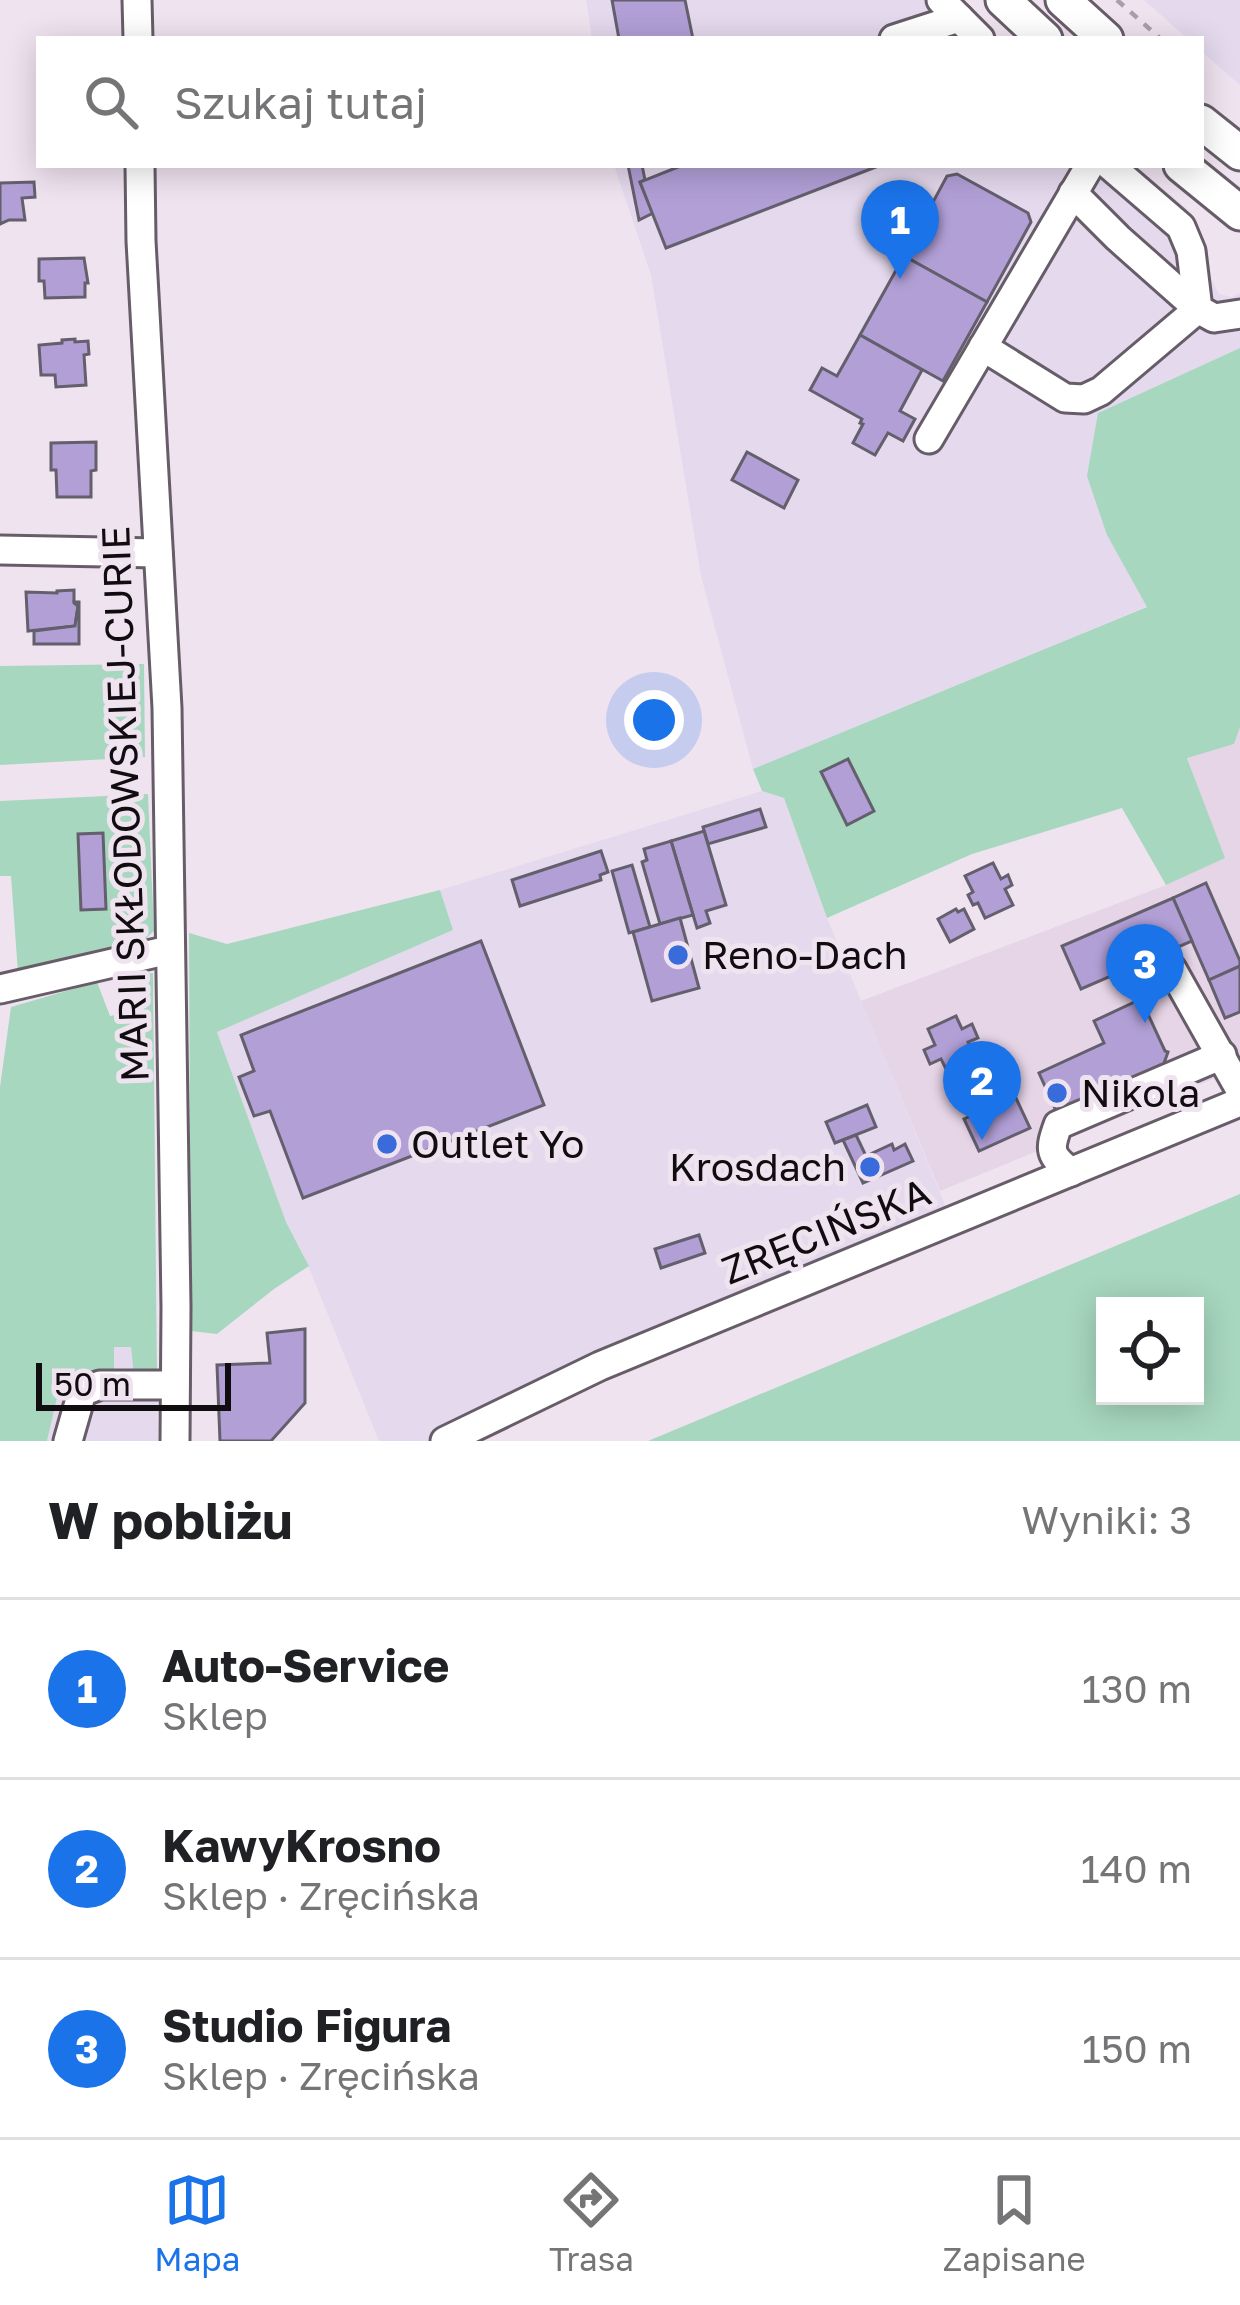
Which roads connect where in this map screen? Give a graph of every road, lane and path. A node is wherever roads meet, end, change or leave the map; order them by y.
1 (137, 0) edge
2 (1003, 0) edge
3 (1063, 0) edge
4 (1117, 0) edge
5 (950, 9) edge
6 (138, 36) edge
7 (900, 36) edge
8 (977, 36) edge
9 (1042, 36) edge
10 (1103, 36) edge
11 (1158, 36) edge
12 (1204, 124) edge
13 (1240, 153) edge
14 (140, 168) edge
15 (1088, 168) edge
16 (1112, 168) edge
17 (1185, 168) edge
18 (1073, 193) junction
19 (1240, 213) edge
20 (1198, 309) junction
21 (1240, 314) edge
22 (982, 347) junction
23 (929, 439) dead end
24 (0, 550) edge
25 (158, 553) junction
26 (169, 950) junction
27 (1172, 969) dead end
28 (0, 988) edge
29 (1222, 1054) junction
30 (1240, 1090) edge
31 (1240, 1102) edge
32 (1071, 1172) junction
33 (175, 1385) junction
34 (68, 1441) edge
35 (175, 1441) edge
36 (445, 1441) edge

1 - 6 street
2 - 9 main road
3 - 10 main road
4 - 11 path
5 - 7 street
5 - 8 street
12 - 13 main road
14 - 25 street, MARII SKŁODOWSKIEJ-CURIE
15 - 18 street
16 - 20 street
17 - 19 main road
18 - 20 street
18 - 22 street
20 - 21 street
20 - 22 street
22 - 23 street
24 - 25 street
25 - 26 street, MARII SKŁODOWSKIEJ-CURIE
26 - 28 street
26 - 33 street, MARII SKŁODOWSKIEJ-CURIE
27 - 29 street
29 - 30 street
29 - 32 street
31 - 32 street, ZRĘCIŃSKA
32 - 36 street, ZRĘCIŃSKA
33 - 34 street
33 - 35 street, MARII SKŁODOWSKIEJ-CURIE

